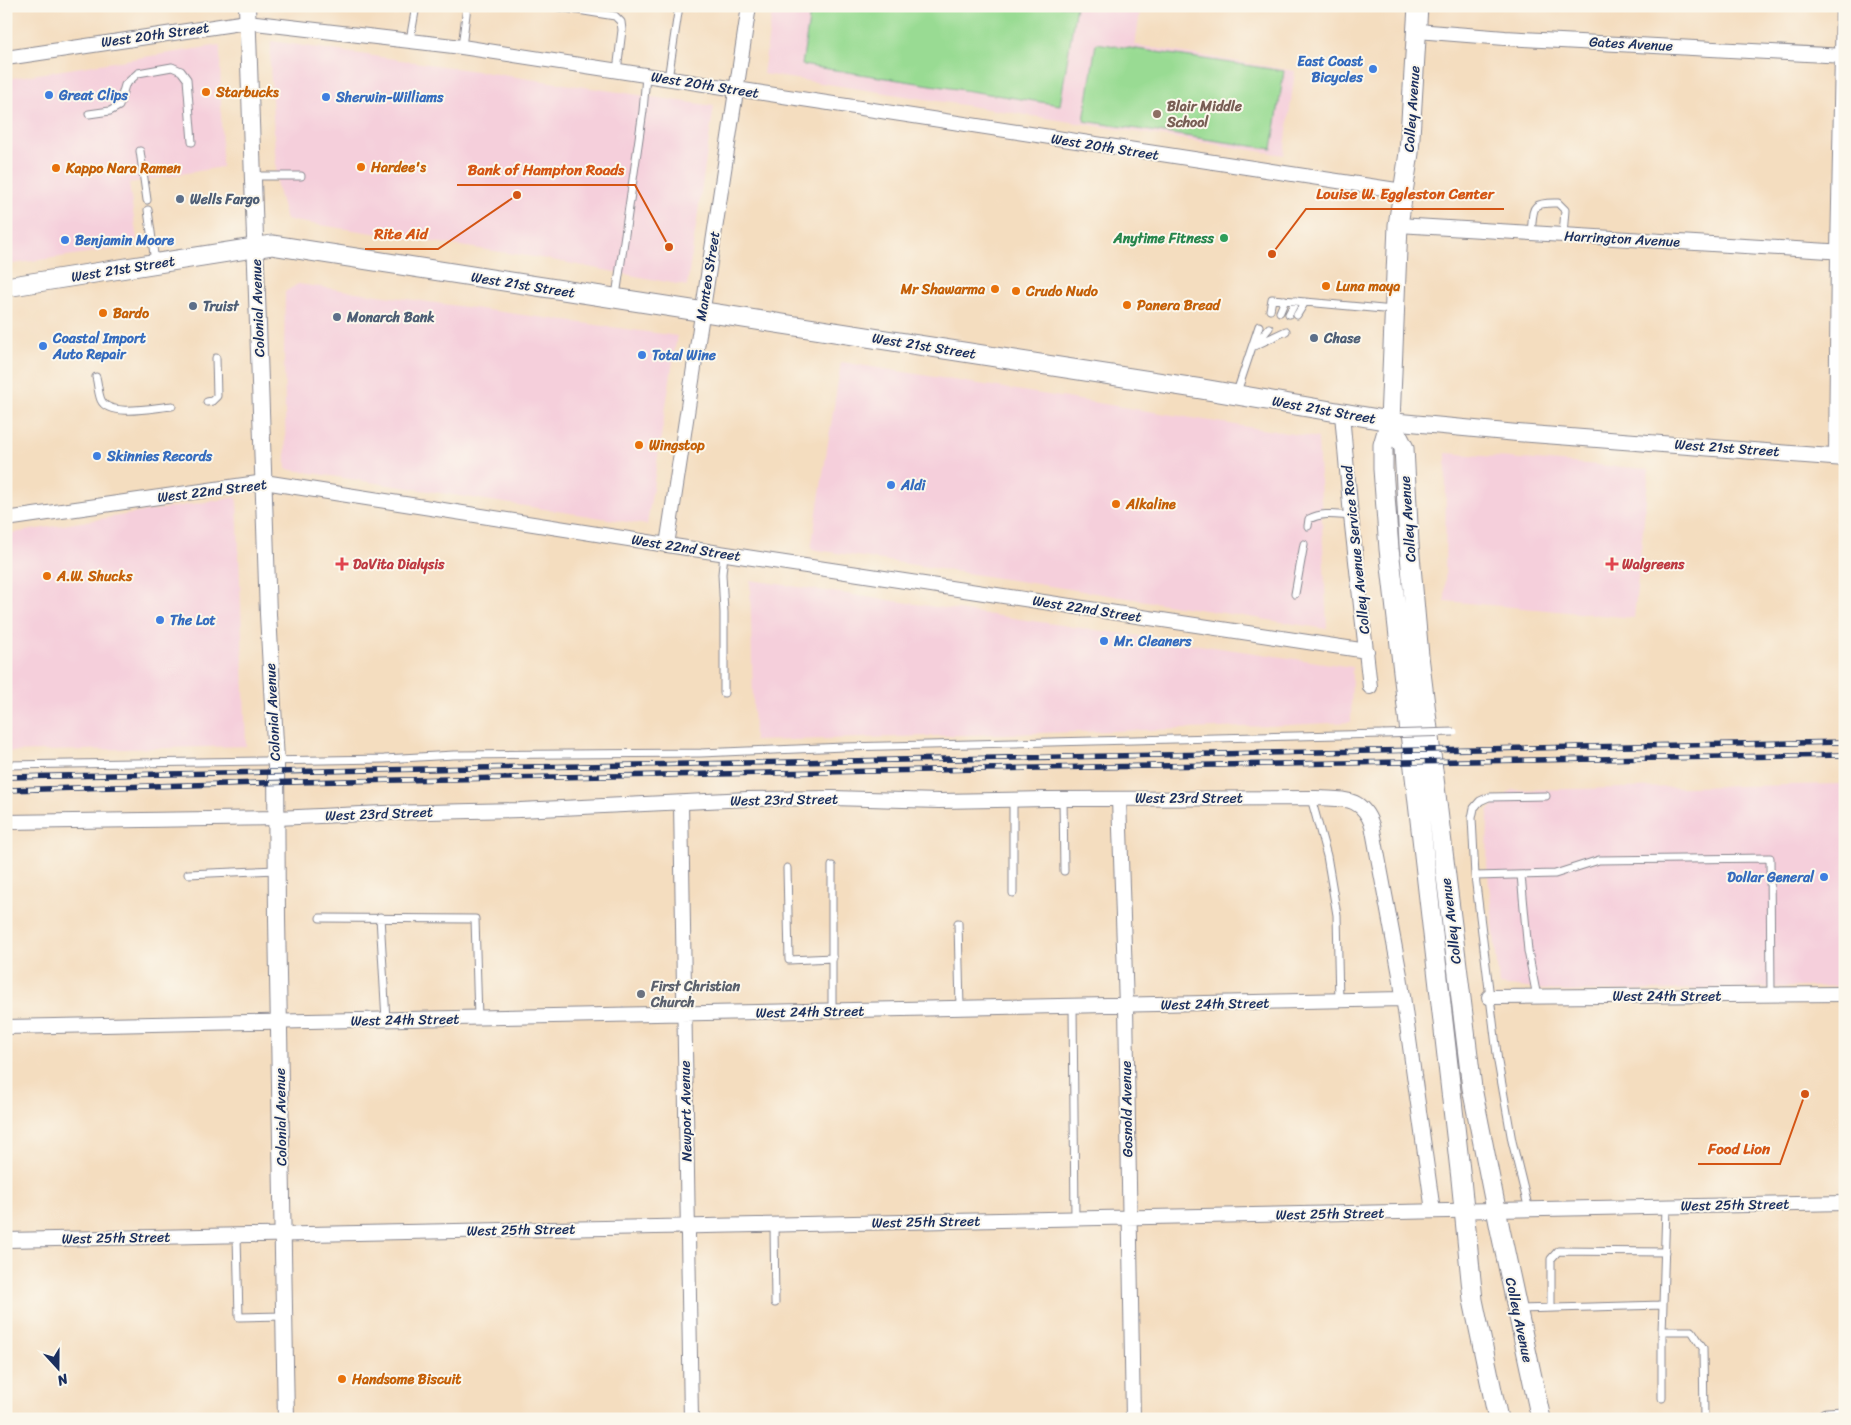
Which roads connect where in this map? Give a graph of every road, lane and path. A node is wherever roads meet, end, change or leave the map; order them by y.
1 (416, 6) edge
2 (467, 6) edge
3 (553, 6) edge
4 (679, 6) edge
5 (749, 6) edge
6 (1418, 6) edge
7 (1843, 6) edge
8 (247, 14) edge
9 (1417, 31) junction
10 (410, 40) junction
11 (462, 47) junction
12 (1844, 56) edge
13 (6, 58) edge
14 (617, 72) junction
15 (646, 76) junction
16 (668, 79) junction
17 (736, 90) junction
18 (89, 114) dead end
19 (192, 142) dead end
20 (140, 151) dead end
21 (253, 176) junction
22 (301, 176) dead end
23 (1403, 192) junction
24 (147, 200) dead end
25 (148, 210) dead end
26 (1398, 226) junction
27 (1531, 233) junction
28 (1562, 235) junction
29 (255, 248) junction
30 (1841, 252) edge
31 (155, 264) junction
32 (6, 287) edge
33 (616, 299) junction
34 (1285, 300) junction
35 (1296, 301) junction
36 (1305, 302) junction
37 (1270, 310) dead end
38 (1394, 310) junction
39 (702, 311) junction
40 (1280, 312) dead end
41 (1259, 326) dead end
42 (1268, 328) dead end
43 (1282, 331) dead end
44 (1254, 346) junction
45 (216, 358) dead end
46 (96, 377) dead end
47 (1236, 395) junction
48 (207, 402) dead end
49 (172, 406) dead end
50 (1342, 414) junction
51 (1390, 421) junction
52 (1840, 457) edge
53 (264, 482) junction
54 (1351, 516) junction
55 (6, 519) edge
56 (1308, 526) dead end
57 (1304, 544) dead end
58 (667, 545) junction
59 (724, 554) junction
60 (1295, 594) dead end
61 (1367, 651) junction
62 (1370, 687) dead end
63 (724, 693) dead end
64 (1454, 732) dead end
65 (276, 761) junction
66 (6, 765) edge
67 (1546, 796) dead end
68 (1063, 798) junction
69 (1119, 798) junction
70 (1311, 798) junction
71 (1013, 799) junction
72 (681, 803) junction
73 (277, 818) junction
74 (6, 822) edge
75 (832, 866) dead end
76 (787, 868) dead end
77 (277, 870) junction
78 (1064, 871) dead end
79 (188, 874) dead end
80 (1521, 875) junction
81 (1475, 876) junction
82 (1012, 893) dead end
83 (380, 917) junction
84 (320, 918) dead end
85 (958, 924) dead end
86 (832, 958) junction
87 (1771, 994) junction
88 (1845, 994) edge
89 (1489, 996) junction
90 (1537, 997) junction
91 (1403, 999) junction
92 (1339, 1001) junction
93 (1126, 1006) junction
94 (1073, 1007) junction
95 (960, 1009) junction
96 (832, 1011) junction
97 (684, 1015) junction
98 (478, 1018) junction
99 (386, 1020) junction
100 (279, 1022) junction
101 (6, 1027) edge
102 (1845, 1203) edge
103 (1666, 1207) junction
104 (1496, 1210) junction
105 (1529, 1210) junction
106 (1433, 1211) junction
107 (1464, 1211) junction
108 (1129, 1218) junction
109 (1075, 1219) junction
110 (774, 1225) junction
111 (688, 1227) junction
112 (283, 1235) junction
113 (237, 1236) junction
114 (6, 1240) edge
115 (1665, 1252) junction
116 (775, 1303) dead end
117 (1663, 1305) junction
118 (1551, 1307) junction
119 (1517, 1309) junction
120 (284, 1316) junction
121 (1662, 1332) junction
122 (1662, 1398) dead end
123 (1845, 1418) edge
124 (286, 1419) edge
125 (691, 1419) edge
126 (1133, 1419) edge
127 (1498, 1419) edge
128 (1541, 1419) edge
129 (1704, 1419) edge
130 (1827, 1419) edge

1 - 10 lane
2 - 11 lane
3 - 14 lane
4 - 16 lane
5 - 17 street, Manteo Street
6 - 9 main road, Colley Avenue
7 - 12 street
8 - 10 street, West 20th Street
8 - 13 street, West 20th Street
8 - 21 street, Colonial Avenue
9 - 12 street, Gates Avenue
9 - 23 main road, Colley Avenue
10 - 11 street, West 20th Street
11 - 14 street, West 20th Street
12 - 30 street
14 - 15 street, West 20th Street
15 - 16 street, West 20th Street
15 - 33 lane
16 - 17 street, West 20th Street
17 - 23 street, West 20th Street
17 - 39 street, Manteo Street
18 - 19 lane
20 - 24 lane
21 - 22 lane
21 - 29 street, Colonial Avenue
23 - 26 main road, Colley Avenue
25 - 31 lane
26 - 27 street, Harrington Avenue
26 - 38 main road, Colley Avenue
27 - 28 street, Harrington Avenue
27 - 28 lane
28 - 30 street, Harrington Avenue
29 - 31 main road, West 21st Street
29 - 33 main road, West 21st Street
29 - 53 street, Colonial Avenue
30 - 52 street
31 - 32 main road, West 21st Street
33 - 39 main road, West 21st Street
34 - 35 lane
34 - 37 lane
34 - 40 lane
35 - 36 lane
35 - 36 lane
36 - 38 lane
38 - 51 main road, Colley Avenue
39 - 47 main road, West 21st Street
39 - 58 street, Manteo Street
41 - 44 lane
42 - 44 lane
43 - 44 lane
44 - 47 lane
45 - 48 lane
46 - 49 lane
47 - 50 main road, West 21st Street
50 - 51 main road, West 21st Street
50 - 54 street, Colley Avenue Service Road
51 - 52 street, West 21st Street
51 - 104 main road, Colley Avenue
51 - 107 main road, Colley Avenue
53 - 55 street, West 22nd Street
53 - 58 street, West 22nd Street
53 - 65 street, Colonial Avenue
54 - 56 lane
54 - 61 street, Colley Avenue Service Road
57 - 60 lane
58 - 59 street, West 22nd Street
59 - 61 street, West 22nd Street
59 - 63 lane
61 - 62 street, Colley Avenue Service Road
64 - 65 lane, bridge
65 - 66 lane
65 - 73 street, Colonial Avenue
67 - 81 lane
68 - 69 street, West 23rd Street
68 - 71 street, West 23rd Street
68 - 78 lane
69 - 70 street, West 23rd Street
69 - 93 street, Gosnold Avenue
70 - 91 street, West 23rd Street
70 - 92 lane
71 - 72 street, West 23rd Street
71 - 82 lane
72 - 73 street, West 23rd Street
72 - 97 street, Newport Avenue
73 - 74 street, West 23rd Street
73 - 77 street, Colonial Avenue
75 - 86 lane
76 - 86 lane
77 - 79 lane
77 - 100 street, Colonial Avenue
80 - 81 lane
80 - 87 lane
80 - 90 lane
81 - 89 lane
83 - 84 lane
83 - 98 lane
83 - 99 lane
85 - 95 lane
86 - 96 lane
87 - 88 street, West 24th Street
87 - 90 street, West 24th Street
89 - 90 street, West 24th Street
89 - 105 lane
91 - 92 street, West 24th Street
91 - 106 street, West 23rd Street
92 - 93 street, West 24th Street
93 - 94 street, West 24th Street
93 - 108 street, Gosnold Avenue
94 - 95 street, West 24th Street
94 - 109 lane
95 - 96 street, West 24th Street
96 - 97 street, West 24th Street
97 - 98 street, West 24th Street
97 - 111 street, Newport Avenue
98 - 99 street, West 24th Street
99 - 100 street, West 24th Street
100 - 101 street, West 24th Street
100 - 112 street, Colonial Avenue
102 - 103 street, West 25th Street
103 - 105 street, West 25th Street
103 - 115 lane
104 - 105 street, West 25th Street
104 - 107 street, West 25th Street
104 - 119 main road, Colley Avenue
106 - 107 street, West 25th Street
106 - 108 street, West 25th Street
107 - 127 main road, Colley Avenue
108 - 109 street, West 25th Street
108 - 126 street, Gosnold Avenue
109 - 110 street, West 25th Street
110 - 111 street, West 25th Street
110 - 116 lane
111 - 112 street, West 25th Street
111 - 125 street, Newport Avenue
112 - 113 street, West 25th Street
112 - 120 street, Colonial Avenue
113 - 114 street, West 25th Street
113 - 120 lane
115 - 117 lane
115 - 118 lane
117 - 118 lane
117 - 121 lane
118 - 119 lane
119 - 128 main road, Colley Avenue
120 - 124 street, Colonial Avenue
121 - 122 lane
121 - 129 lane
123 - 130 main road

